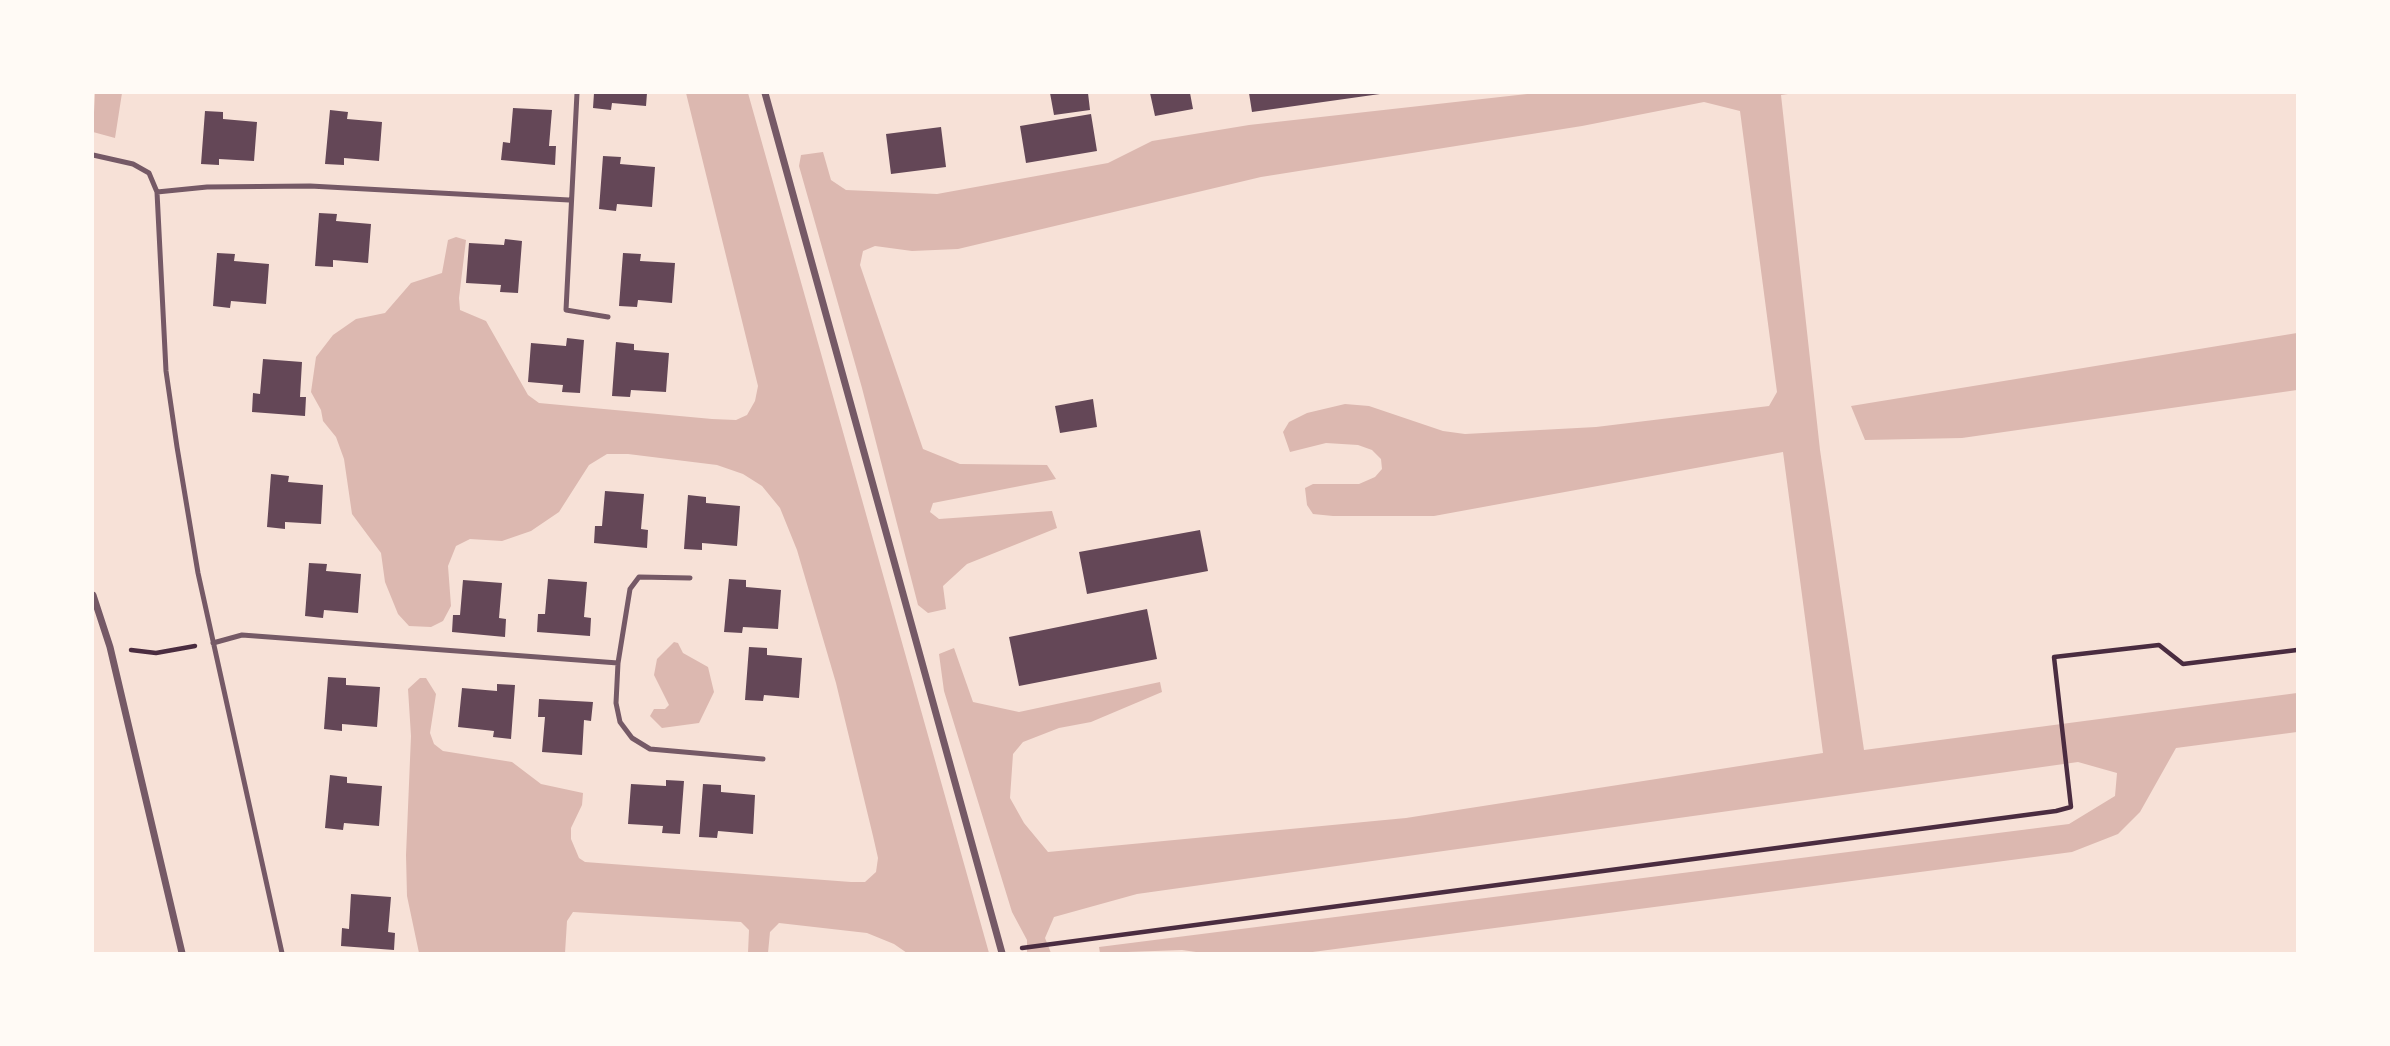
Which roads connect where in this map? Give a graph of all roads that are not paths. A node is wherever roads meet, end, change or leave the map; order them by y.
1 (577, 93) edge
2 (765, 93) edge
3 (93, 155) edge
4 (157, 192) junction
5 (569, 201) junction
6 (608, 317) dead end
7 (690, 578) dead end
8 (93, 595) edge
9 (213, 643) junction
10 (618, 663) junction
11 (763, 759) dead end
12 (182, 953) edge
13 (282, 953) edge
14 (1002, 953) edge

1 - 5 lane
2 - 14 street
3 - 4 lane
4 - 5 lane
4 - 9 lane
5 - 6 lane
7 - 10 lane
8 - 12 street
9 - 10 lane
9 - 13 lane
10 - 11 lane

